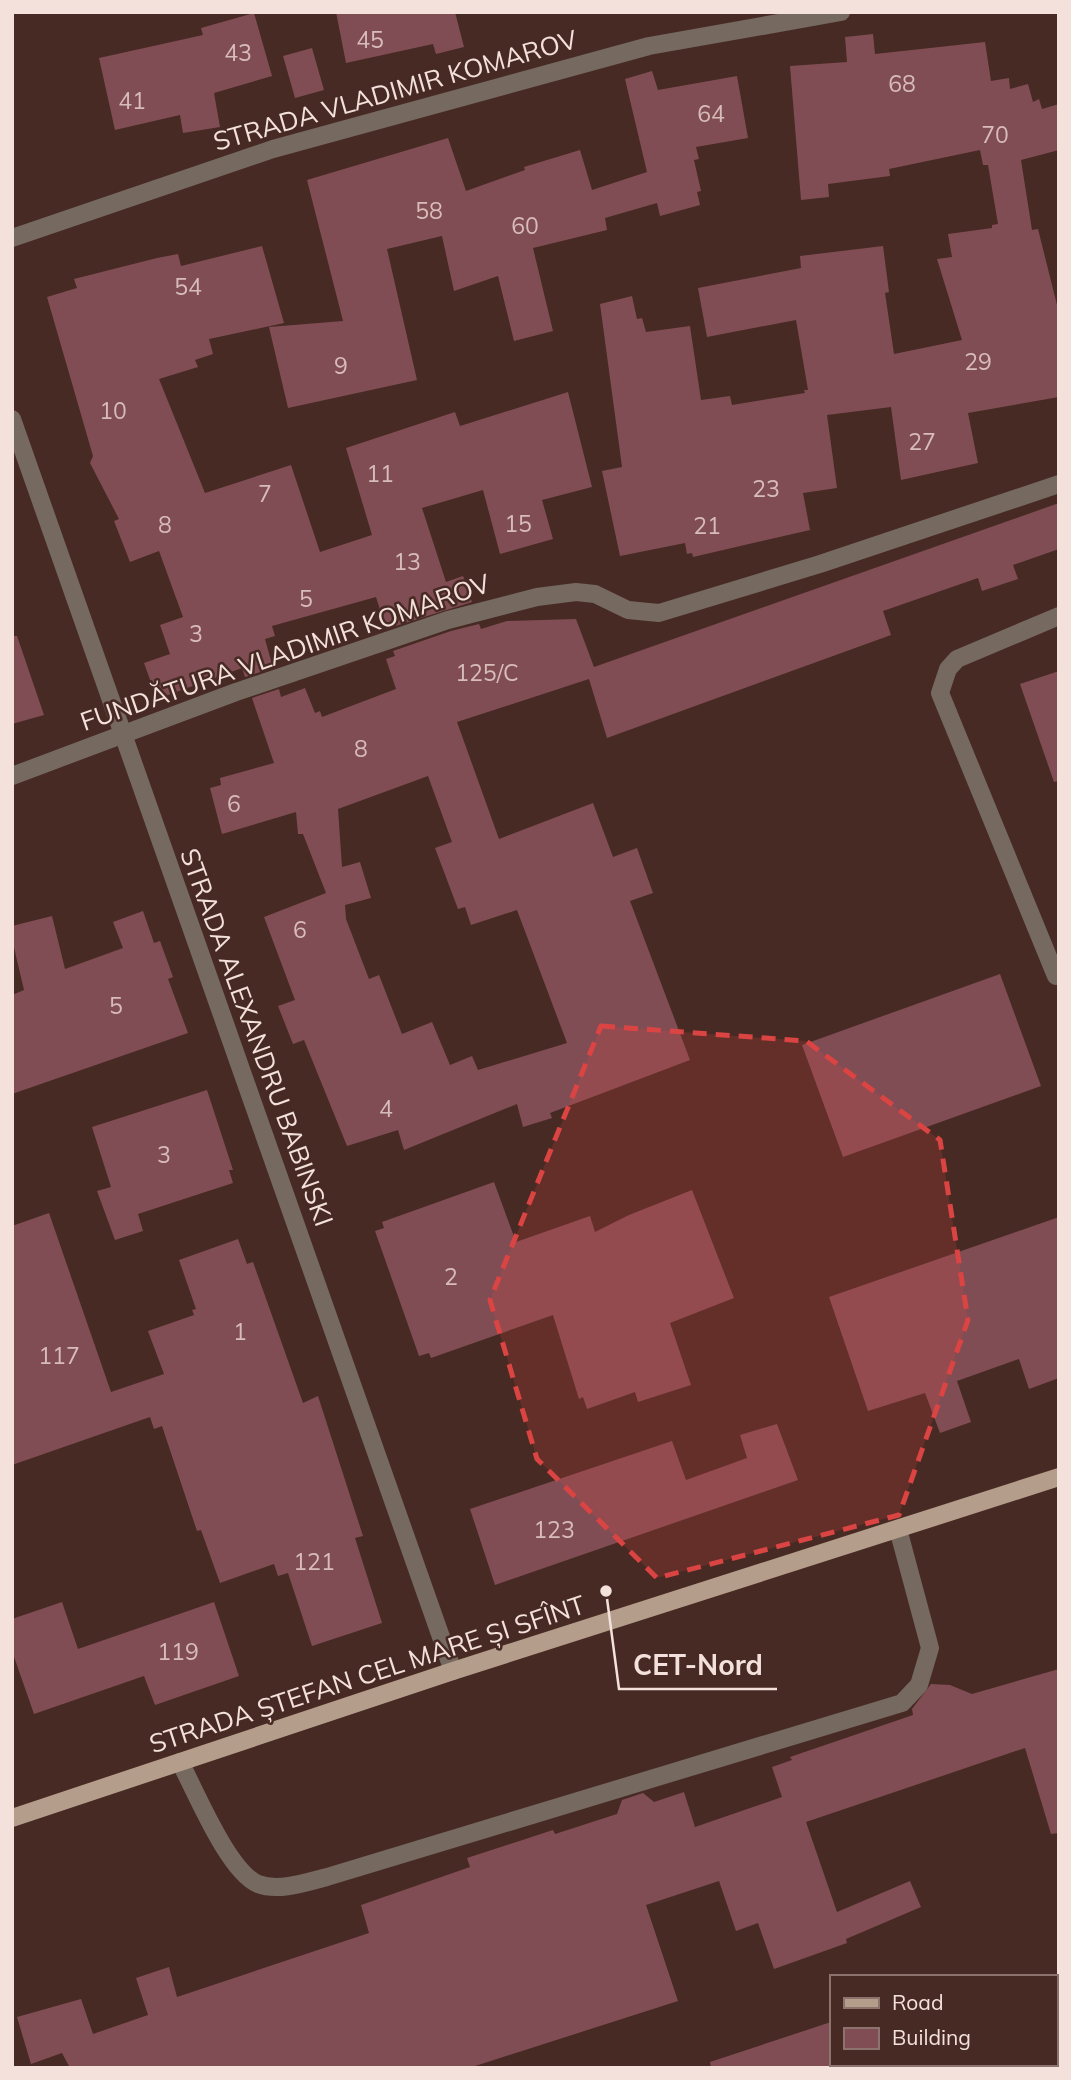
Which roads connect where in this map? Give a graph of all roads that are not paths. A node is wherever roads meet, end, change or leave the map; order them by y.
1 (841, 12) edge
2 (12, 238) edge
3 (12, 419) edge
4 (1059, 484) edge
5 (1059, 615) edge
6 (121, 734) junction
7 (12, 776) edge
8 (1056, 976) dead end
9 (1059, 1477) edge
10 (898, 1529) junction
11 (453, 1671) junction
12 (180, 1762) junction
13 (12, 1818) edge

1 - 2 street, STRADA VLADIMIR KOMAROV
3 - 6 street, STRADA ALEXANDRU BABINSKI
4 - 6 street, FUNDĂTURA VLADIMIR KOMAROV
5 - 8 street
6 - 7 street, FUNDĂTURA VLADIMIR KOMAROV
6 - 11 street, STRADA ALEXANDRU BABINSKI
9 - 10 main road, STRADA ȘTEFAN CEL MARE ȘI SFÎNT
10 - 11 main road, STRADA ȘTEFAN CEL MARE ȘI SFÎNT
10 - 12 street
11 - 12 main road, STRADA ȘTEFAN CEL MARE ȘI SFÎNT
12 - 13 main road, STRADA ȘTEFAN CEL MARE ȘI SFÎNT

